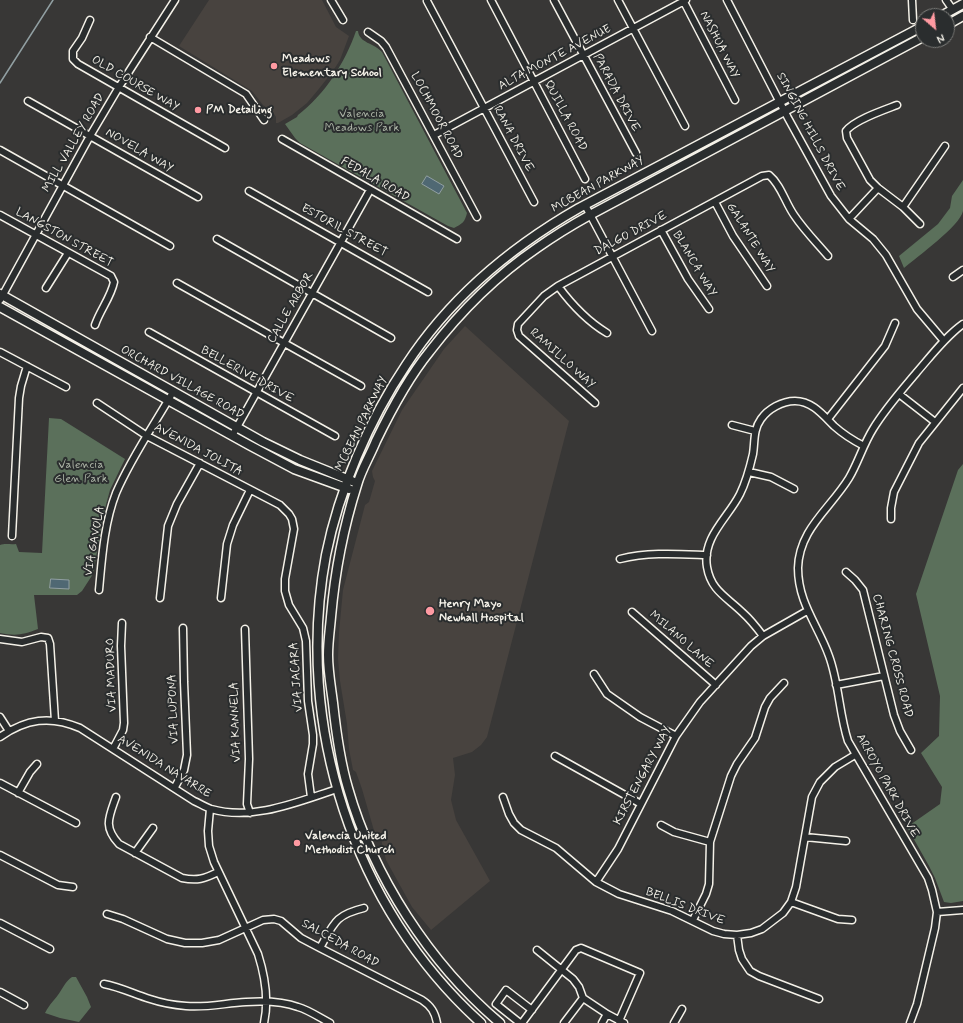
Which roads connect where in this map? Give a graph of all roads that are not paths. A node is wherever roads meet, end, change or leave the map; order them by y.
1 (330, 0) edge
2 (491, 0) edge
3 (554, 0) edge
4 (618, 0) edge
5 (684, 0) edge
6 (727, 0) edge
7 (912, 0) edge
8 (171, 1) edge
9 (427, 1) edge
10 (90, 20) dead end
11 (344, 20) dead end
12 (913, 20) dead end
13 (633, 28) junction
14 (915, 30) edge
15 (368, 32) dead end
16 (150, 38) junction
17 (915, 41) edge
18 (583, 55) junction
19 (534, 81) junction
20 (119, 87) junction
21 (735, 100) dead end
22 (28, 101) dead end
23 (780, 101) junction
24 (897, 106) dead end
25 (484, 108) junction
26 (784, 110) junction
27 (264, 120) dead end
28 (685, 126) dead end
29 (434, 135) junction
30 (90, 136) junction
31 (282, 139) dead end
32 (945, 146) dead end
33 (225, 148) dead end
34 (0, 150) edge
35 (636, 153) dead end
36 (585, 179) dead end
37 (63, 185) junction
38 (878, 188) junction
39 (370, 190) junction
40 (250, 191) dead end
41 (198, 198) dead end
42 (534, 202) dead end
43 (715, 202) junction
44 (585, 205) junction
45 (903, 207) junction
46 (590, 215) junction
47 (1, 217) edge
48 (477, 217) dead end
49 (849, 219) junction
50 (920, 224) dead end
51 (662, 230) junction
52 (35, 234) junction
53 (217, 239) dead end
54 (457, 239) dead end
55 (340, 242) junction
56 (170, 246) dead end
57 (68, 253) junction
58 (612, 256) junction
59 (828, 256) dead end
60 (963, 270) edge
61 (953, 277) dead end
62 (177, 283) dead end
63 (558, 286) junction
64 (767, 286) dead end
65 (46, 288) dead end
66 (428, 292) dead end
67 (312, 294) junction
68 (1, 297) edge
69 (0, 307) edge
70 (709, 309) dead end
71 (894, 323) dead end
72 (963, 324) edge
73 (95, 325) dead end
74 (517, 330) joint
75 (652, 331) dead end
76 (149, 332) dead end
77 (431, 332) junction
78 (607, 333) dead end
79 (391, 338) dead end
80 (944, 341) junction
81 (284, 342) junction
82 (430, 351) junction
83 (0, 352) edge
84 (27, 366) junction
85 (361, 386) dead end
86 (66, 387) dead end
87 (963, 388) edge
88 (173, 392) junction
89 (256, 392) junction
90 (900, 394) junction
91 (168, 400) junction
92 (96, 403) dead end
93 (595, 403) dead end
94 (828, 419) junction
95 (935, 422) junction
96 (732, 425) dead end
97 (236, 427) junction
98 (755, 431) junction
99 (147, 436) junction
100 (232, 436) junction
101 (335, 436) dead end
102 (864, 446) junction
103 (200, 463) junction
104 (749, 472) junction
105 (348, 479) junction
106 (357, 483) junction
107 (345, 488) junction
108 (794, 489) dead end
109 (250, 490) junction
110 (355, 491) junction
111 (290, 514) joint
112 (891, 519) dead end
113 (12, 536) dead end
114 (707, 555) junction
115 (620, 560) dead end
116 (846, 572) dead end
117 (99, 590) dead end
118 (160, 598) dead end
119 (221, 598) dead end
120 (807, 611) junction
121 (632, 612) dead end
122 (122, 623) dead end
123 (184, 628) dead end
124 (245, 629) dead end
125 (763, 636) junction
126 (0, 639) edge
127 (594, 674) dead end
128 (884, 676) junction
129 (784, 682) dead end
130 (716, 685) junction
131 (836, 685) junction
132 (0, 717) edge
133 (55, 721) junction
134 (9, 731) junction
135 (676, 736) junction
136 (0, 737) edge
137 (113, 748) junction
138 (911, 750) dead end
139 (856, 755) junction
140 (555, 756) dead end
141 (37, 764) dead end
142 (0, 783) edge
143 (174, 787) junction
144 (337, 789) junction
145 (18, 792) junction
146 (116, 797) dead end
147 (311, 797) junction
148 (503, 797) dead end
149 (641, 804) junction
150 (210, 808) junction
151 (250, 813) junction
152 (76, 822) dead end
153 (661, 825) dead end
154 (153, 828) dead end
155 (805, 837) junction
156 (846, 841) dead end
157 (710, 842) junction
158 (135, 853) junction
159 (0, 855) edge
160 (218, 872) junction
161 (596, 882) junction
162 (73, 887) dead end
163 (791, 902) junction
164 (364, 908) dead end
165 (963, 910) edge
166 (938, 912) junction
167 (107, 914) dead end
168 (693, 920) junction
169 (852, 920) dead end
170 (0, 923) edge
171 (245, 928) junction
172 (737, 935) junction
173 (320, 948) junction
174 (50, 949) dead end
175 (537, 950) dead end
176 (562, 970) junction
177 (104, 984) dead end
178 (0, 992) edge
179 (583, 998) junction
180 (819, 1000) dead end
181 (266, 1002) junction
182 (24, 1005) dead end
183 (682, 1009) dead end
184 (532, 1010) junction
185 (607, 1014) junction
186 (621, 1022) edge
187 (264, 1023) edge
188 (330, 1023) edge
189 (437, 1023) edge
190 (481, 1023) edge
191 (500, 1023) edge
192 (521, 1023) edge
193 (564, 1023) edge
194 (602, 1023) edge
195 (674, 1023) edge
196 (910, 1023) edge

1 - 11 street
2 - 19 street, QUILLA ROAD
3 - 18 street, PARADA DRIVE
4 - 13 street
5 - 13 street, ALTA MONTE AVENUE
5 - 21 street, NASHUA WAY
6 - 23 street, SINGING HILLS DRIVE
7 - 12 street
8 - 16 street, MILL VALLEY ROAD
9 - 25 street, RANA DRIVE
10 - 20 street, OLD COURSE WAY
13 - 18 street, ALTA MONTE AVENUE
13 - 28 street
14 - 23 main road, MCBEAN PARKWAY
15 - 29 street, LOCHMOOR ROAD
16 - 20 street, MILL VALLEY ROAD
16 - 27 street
17 - 26 main road, MCBEAN PARKWAY
18 - 19 street, ALTA MONTE AVENUE
18 - 35 street, PARADA DRIVE
19 - 25 street, ALTA MONTE AVENUE
19 - 36 street, QUILLA ROAD
20 - 30 street, MILL VALLEY ROAD
20 - 33 street, OLD COURSE WAY
22 - 30 street, NOVELA WAY
23 - 26 street, SINGING HILLS DRIVE
23 - 44 main road, MCBEAN PARKWAY
24 - 38 street
25 - 29 street, ALTA MONTE AVENUE
25 - 42 street, RANA DRIVE
26 - 46 main road, MCBEAN PARKWAY
26 - 49 street, SINGING HILLS DRIVE
29 - 48 street, LOCHMOOR ROAD
30 - 37 street, MILL VALLEY ROAD
30 - 41 street, NOVELA WAY
31 - 39 street, FEDALA ROAD
32 - 45 street
34 - 37 street
37 - 52 street, MILL VALLEY ROAD
37 - 56 street
38 - 45 street
38 - 49 street
39 - 54 street, FEDALA ROAD
39 - 55 street, CALLE ARBOR
40 - 55 street, ESTORIL STREET
43 - 51 street, DALGO DRIVE
43 - 59 street, DALGO DRIVE
43 - 64 street, GALANTE WAY
44 - 46 street
44 - 77 main road, MCBEAN PARKWAY
45 - 50 street
46 - 58 street
46 - 82 main road, MCBEAN PARKWAY
47 - 52 street, LANGSTON STREET
49 - 80 street, SINGING HILLS DRIVE
51 - 58 street, DALGO DRIVE
51 - 70 street, BLANCA WAY
52 - 57 street, LANGSTON STREET
52 - 68 street, MILL VALLEY ROAD
53 - 67 street
55 - 66 street, ESTORIL STREET
55 - 67 street, CALLE ARBOR
57 - 65 street
57 - 73 street, LANGSTON STREET
58 - 63 street, DALGO DRIVE
58 - 75 street
60 - 61 street
62 - 81 street
63 - 74 street, DALGO DRIVE
63 - 78 street
67 - 79 street
67 - 81 street, CALLE ARBOR
68 - 88 main road, ORCHARD VILLAGE ROAD
69 - 91 main road, ORCHARD VILLAGE ROAD
71 - 94 street
72 - 80 street, ARROYO PARK DRIVE
74 - 93 street, RAMILLO WAY
76 - 89 street, BELLERIVE DRIVE
77 - 82 main road
77 - 105 main road, MCBEAN PARKWAY
80 - 90 street, ARROYO PARK DRIVE
81 - 85 street
81 - 89 street, CALLE ARBOR
82 - 106 main road, MCBEAN PARKWAY
83 - 84 street
84 - 86 street
84 - 113 street
87 - 95 street
88 - 91 street, VIA GAVOLA
88 - 97 main road, ORCHARD VILLAGE ROAD
89 - 97 street, CALLE ARBOR
89 - 101 street, BELLERIVE DRIVE
90 - 95 street
90 - 102 street, ARROYO PARK DRIVE
91 - 99 street, VIA GAVOLA
91 - 100 main road, ORCHARD VILLAGE ROAD
92 - 99 street, AVENIDA JOLITA
94 - 98 street
94 - 102 street
95 - 112 street
96 - 98 street
97 - 100 street, CALLE ARBOR
97 - 105 main road, ORCHARD VILLAGE ROAD
98 - 104 street
99 - 103 street, AVENIDA JOLITA
99 - 117 street, VIA GAVOLA
100 - 107 main road, ORCHARD VILLAGE ROAD
102 - 120 street, ARROYO PARK DRIVE
103 - 109 street, AVENIDA JOLITA
103 - 118 street
104 - 108 street
104 - 114 street
105 - 106 main road, ORCHARD VILLAGE ROAD
105 - 107 main road, MCBEAN PARKWAY
106 - 110 main road, MCBEAN PARKWAY
107 - 110 main road, ORCHARD VILLAGE ROAD
107 - 144 main road, MCBEAN PARKWAY
109 - 111 street, AVENIDA JOLITA
109 - 119 street
110 - 191 main road, MCBEAN PARKWAY
111 - 147 street, VIA JACARA
114 - 115 street
114 - 125 street
116 - 128 street, CHARING CROSS ROAD
120 - 125 street, KIRSTENGARY WAY
120 - 131 street, ARROYO PARK DRIVE
121 - 130 street, MILANO LANE
122 - 137 street, VIA MADURO
123 - 143 street, VIA LUPONA
124 - 151 street, VIA KANNELA
125 - 130 street, KIRSTENGARY WAY
126 - 133 street
127 - 135 street
128 - 131 street
128 - 138 street, CHARING CROSS ROAD
129 - 157 street
130 - 135 street, KIRSTENGARY WAY
131 - 139 street, ARROYO PARK DRIVE
132 - 134 street
133 - 134 street, AVENIDA NAVARRE
133 - 137 street, AVENIDA NAVARRE
134 - 136 street, AVENIDA NAVARRE
135 - 149 street, KIRSTENGARY WAY
137 - 143 street, AVENIDA NAVARRE
139 - 155 street, BELLIS DRIVE
139 - 166 street, ARROYO PARK DRIVE
140 - 149 street
141 - 145 street
142 - 145 street
143 - 150 street, AVENIDA NAVARRE
144 - 147 street, AVENIDA NAVARRE
144 - 190 main road, MCBEAN PARKWAY
145 - 152 street
146 - 158 street
147 - 151 street, AVENIDA NAVARRE
148 - 161 street, BELLIS DRIVE
149 - 161 street, KIRSTENGARY WAY
150 - 151 street, AVENIDA NAVARRE
150 - 160 street
153 - 157 street
154 - 158 street
155 - 156 street
155 - 163 street, BELLIS DRIVE
157 - 168 street
158 - 160 street
159 - 162 street
160 - 171 street
161 - 168 street, BELLIS DRIVE
163 - 169 street
163 - 172 street, BELLIS DRIVE
164 - 173 street
165 - 166 street
166 - 196 street, ARROYO PARK DRIVE
167 - 171 street, SALCEDA ROAD
168 - 172 street, BELLIS DRIVE
170 - 174 street
171 - 173 street, SALCEDA ROAD
171 - 181 street
172 - 180 street
173 - 189 street, SALCEDA ROAD
175 - 176 street
176 - 179 street
176 - 184 street
176 - 186 street
177 - 181 street
178 - 182 street
179 - 185 street
179 - 193 street
181 - 187 street
181 - 188 street
183 - 195 street
184 - 192 street
184 - 192 street
185 - 186 street
185 - 194 street

